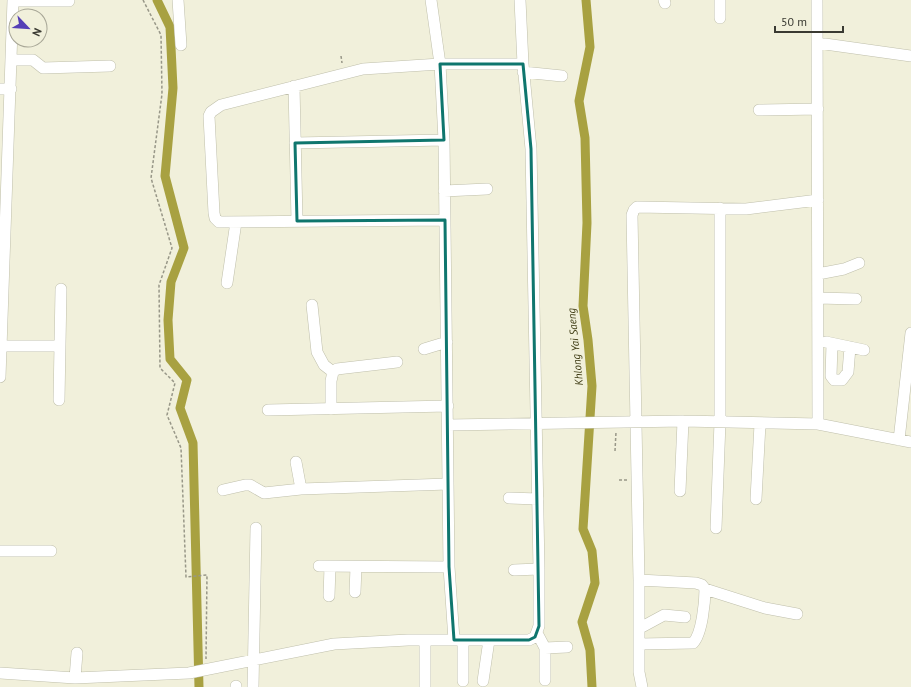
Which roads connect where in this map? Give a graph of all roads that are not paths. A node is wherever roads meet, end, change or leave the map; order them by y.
1 (178, 0) edge
2 (431, 0) edge
3 (520, 0) edge
4 (720, 0) edge
5 (818, 0) edge
6 (13, 1) edge
7 (69, 1) dead end
8 (720, 18) dead end
9 (818, 43) junction
10 (181, 45) dead end
11 (911, 56) edge
12 (12, 60) junction
13 (440, 64) junction
14 (110, 66) dead end
15 (523, 68) junction
16 (562, 76) dead end
17 (294, 86) junction
18 (5, 89) edge
19 (818, 108) junction
20 (759, 110) dead end
21 (444, 140) junction
22 (295, 143) junction
23 (4, 182) edge
24 (444, 190) junction
25 (487, 190) dead end
26 (818, 200) junction
27 (720, 208) junction
28 (445, 220) junction
29 (297, 221) junction
30 (236, 222) junction
31 (859, 263) dead end
32 (818, 274) junction
33 (227, 283) dead end
34 (61, 289) dead end
35 (818, 298) junction
36 (856, 299) dead end
37 (2, 301) edge
38 (312, 305) dead end
39 (911, 334) edge
40 (818, 341) junction
41 (447, 342) junction
42 (832, 344) junction
43 (2, 346) junction
44 (60, 346) junction
45 (850, 347) junction
46 (424, 349) dead end
47 (864, 350) dead end
48 (1, 359) edge
49 (397, 362) dead end
50 (333, 372) junction
51 (0, 376) edge
52 (908, 392) edge
53 (59, 400) dead end
54 (448, 406) junction
55 (331, 409) junction
56 (268, 410) dead end
57 (683, 421) junction
58 (635, 422) junction
59 (720, 422) junction
60 (536, 423) junction
61 (760, 424) junction
62 (818, 424) junction
63 (448, 425) junction
64 (899, 440) junction
65 (911, 442) edge
66 (296, 462) dead end
67 (448, 484) junction
68 (301, 489) junction
69 (223, 490) dead end
70 (680, 491) dead end
71 (509, 498) dead end
72 (538, 498) junction
73 (756, 499) dead end
74 (256, 528) dead end
75 (716, 528) dead end
76 (0, 550) edge
77 (51, 550) dead end
78 (356, 567) junction
79 (449, 568) junction
80 (539, 569) junction
81 (514, 570) dead end
82 (639, 580) junction
83 (705, 589) junction
84 (355, 592) dead end
85 (329, 596) dead end
86 (797, 614) dead end
87 (684, 617) dead end
88 (640, 628) junction
89 (537, 634) junction
90 (425, 640) junction
91 (458, 640) junction
92 (489, 640) junction
93 (640, 644) junction
94 (568, 647) dead end
95 (545, 648) junction
96 (77, 653) dead end
97 (254, 659) junction
98 (0, 673) edge
99 (75, 678) junction
100 (545, 680) dead end
101 (463, 681) dead end
102 (483, 681) dead end
103 (90, 682) edge
104 (253, 687) edge
105 (425, 687) edge
106 (642, 687) edge

1 - 10 street
2 - 13 street
3 - 15 street
4 - 8 street
5 - 9 street
6 - 7 street
6 - 12 street
9 - 11 street
9 - 19 street
12 - 14 street
12 - 18 street
13 - 15 street
13 - 17 street
13 - 21 street
15 - 16 street
15 - 60 street
17 - 22 street
17 - 30 street
18 - 23 street
19 - 20 street
19 - 26 street
21 - 22 street
21 - 24 street
22 - 29 street
23 - 37 street
24 - 25 street
24 - 28 street
26 - 27 street
26 - 32 street
27 - 58 street
27 - 59 street
28 - 29 street
28 - 41 street
29 - 30 street
30 - 33 street
31 - 32 street
32 - 35 street
34 - 44 street
35 - 36 street
35 - 40 street
37 - 43 street
38 - 50 street
39 - 52 street
40 - 42 street
40 - 62 street
41 - 46 street
41 - 54 street
42 - 45 street
42 - 45 street
43 - 44 street
43 - 48 street
44 - 53 street
45 - 47 street
48 - 51 street
49 - 50 street
50 - 55 street
52 - 64 street
54 - 55 street
54 - 63 street
55 - 56 street
57 - 58 street
57 - 59 street
57 - 70 street
58 - 60 street
58 - 82 street
59 - 61 street
59 - 75 street
60 - 63 street
60 - 72 street
61 - 62 street
61 - 73 street
62 - 64 street
63 - 67 street
64 - 65 street
66 - 68 street
67 - 68 street
67 - 79 street
68 - 69 street
71 - 72 street
72 - 80 street
74 - 97 street
76 - 77 street
78 - 79 street
78 - 84 street
78 - 85 street
79 - 91 street
80 - 81 street
80 - 89 street
82 - 83 street
82 - 88 street
83 - 86 street
83 - 93 street
87 - 88 street
88 - 93 street
89 - 92 street
89 - 95 street
90 - 91 street
90 - 97 street
90 - 105 street
91 - 92 street
91 - 101 street
92 - 102 street
93 - 106 street
94 - 95 street
95 - 100 street
96 - 99 street
97 - 103 street
97 - 104 street
98 - 99 street
99 - 103 street

